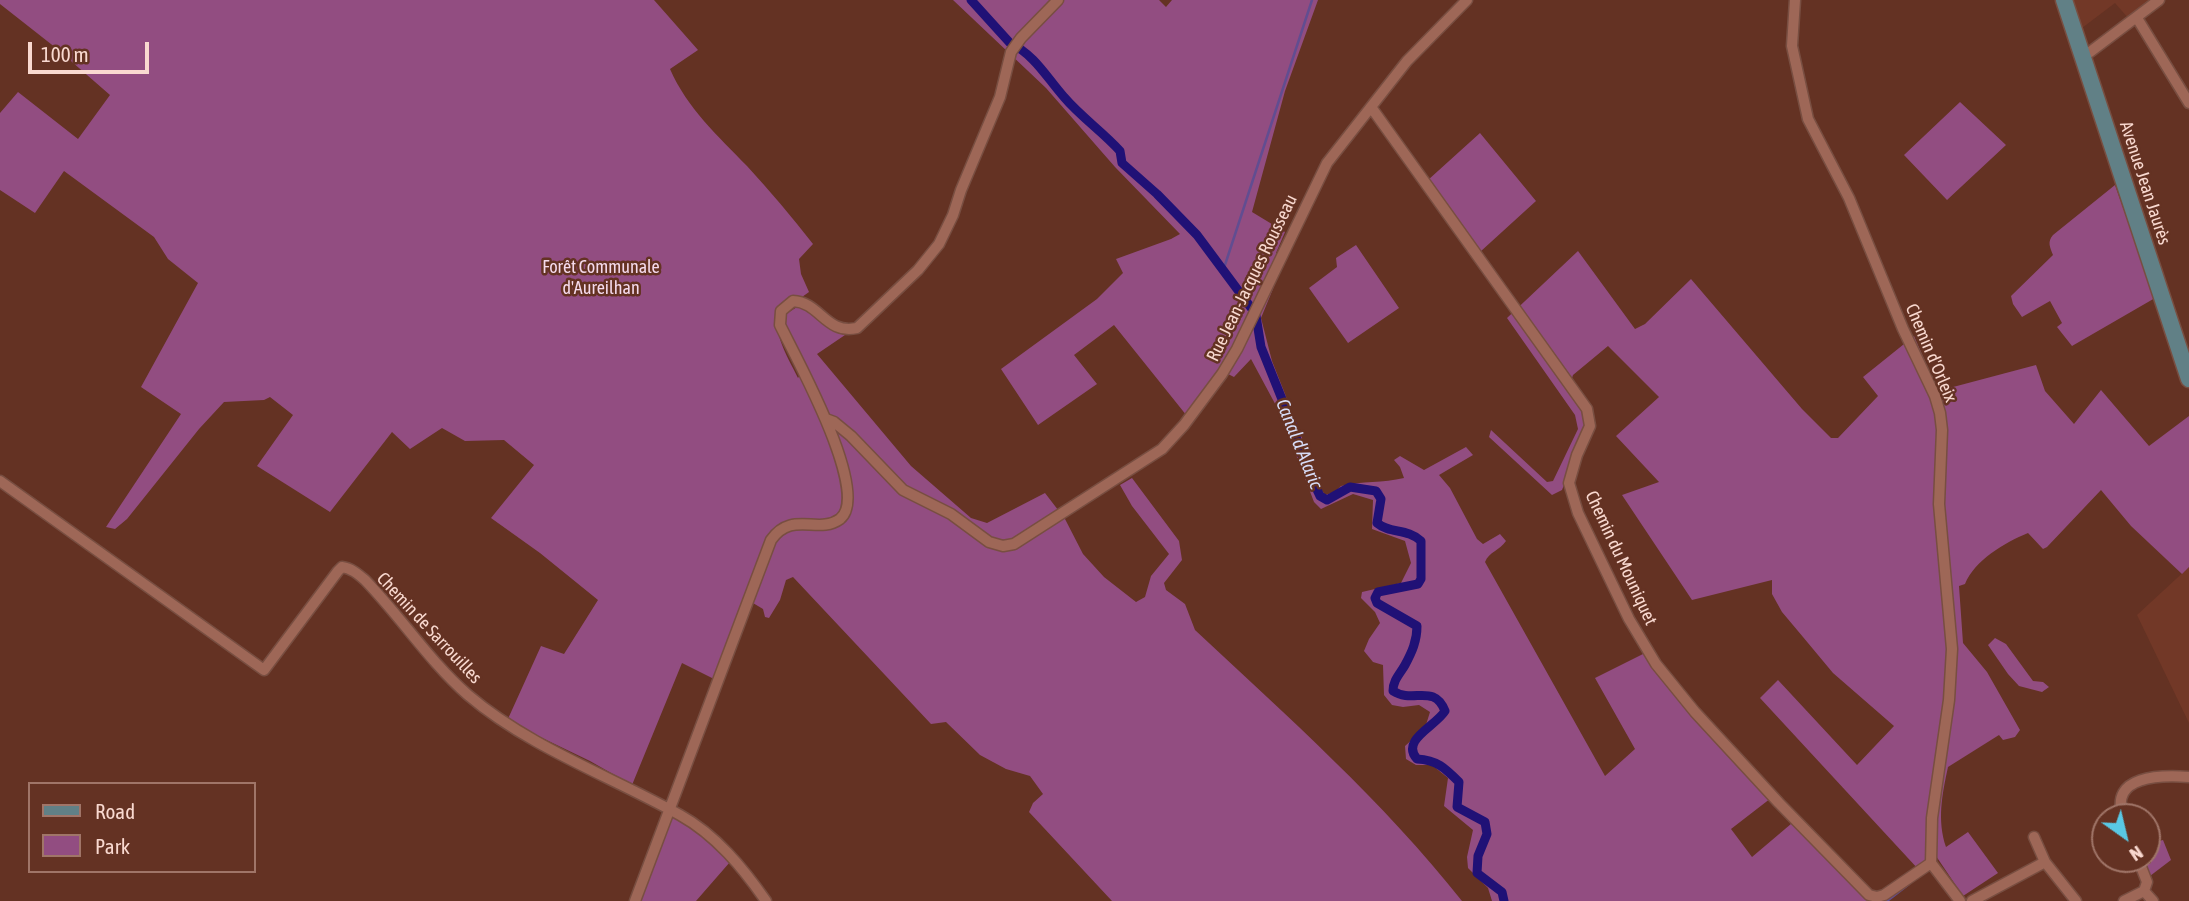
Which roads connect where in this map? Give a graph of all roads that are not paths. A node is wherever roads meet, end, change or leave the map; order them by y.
1 (1058, 0) edge
2 (1467, 0) edge
3 (1795, 0) edge
4 (2064, 0) edge
5 (2159, 0) edge
6 (2137, 18) junction
7 (2082, 55) junction
8 (2189, 103) edge
9 (1371, 107) junction
10 (2189, 379) edge
11 (826, 419) junction
12 (0, 481) edge
13 (2189, 777) edge
14 (2119, 803) edge
15 (669, 810) junction
16 (2034, 837) dead end
17 (2045, 862) junction
18 (1931, 863) junction
19 (2143, 873) edge
20 (2144, 891) junction
21 (635, 901) edge
22 (766, 901) edge
23 (1960, 901) edge
24 (1972, 901) edge
25 (2076, 901) edge
26 (2124, 901) edge
27 (2153, 901) edge

1 - 11 street
2 - 9 street, Rue Jean-Jacques Rousseau
3 - 18 street, Chemin d'Orleix
4 - 7 main road, Avenue Jean Jaurès
5 - 6 street
6 - 7 street
6 - 8 street
7 - 10 main road, Avenue Jean Jaurès
9 - 11 street, Rue Jean-Jacques Rousseau
9 - 18 street, Chemin du Mouniquet
11 - 15 street
12 - 15 street, Chemin de Sarrouilles
13 - 14 street
15 - 21 street
15 - 22 street
16 - 17 street
17 - 24 street
17 - 25 street
18 - 23 street
19 - 20 street
20 - 26 street
20 - 27 street

